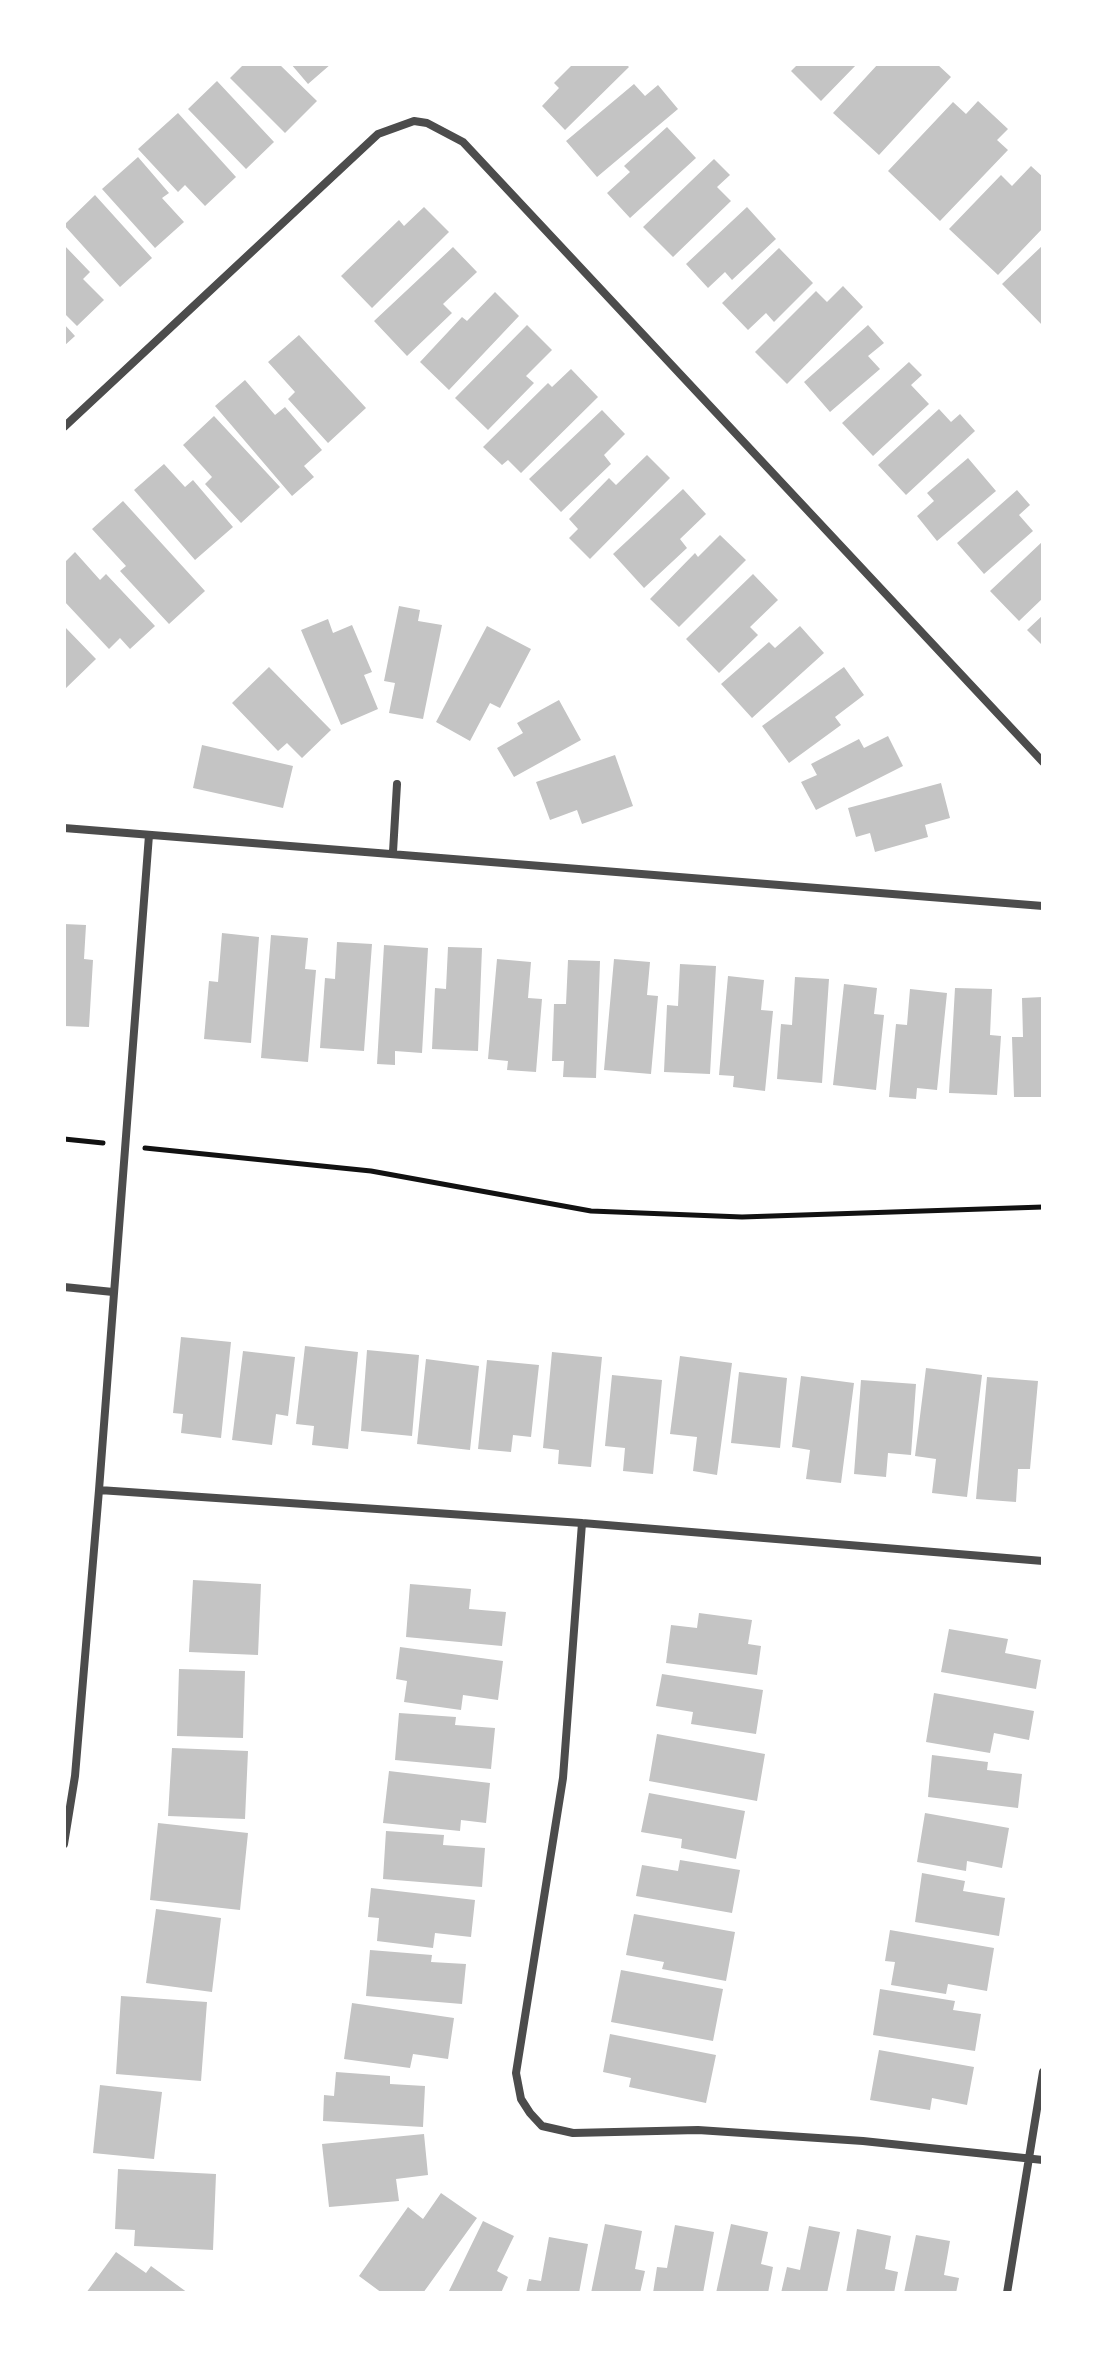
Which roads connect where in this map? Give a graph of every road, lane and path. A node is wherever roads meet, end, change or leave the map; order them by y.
1 (64, 427) edge
2 (1043, 762) edge
3 (397, 784) dead end
4 (64, 828) edge
5 (149, 835) junction
6 (393, 852) junction
7 (1043, 906) edge
8 (64, 1139) edge
9 (94, 1142) dead end
10 (156, 1150) dead end
11 (1043, 1207) edge
12 (64, 1287) edge
13 (113, 1292) junction
14 (99, 1490) junction
15 (582, 1523) junction
16 (1043, 1561) edge
17 (64, 1844) edge
18 (1043, 2072) edge
19 (1029, 2158) junction
20 (1043, 2160) edge
21 (1007, 2293) edge

1 - 2 street
3 - 6 street
4 - 5 street
5 - 6 street
5 - 13 street
6 - 7 street
8 - 9 path
10 - 11 path
12 - 13 street
13 - 14 street
14 - 15 street
14 - 17 street
15 - 16 street
15 - 19 street
18 - 19 street
19 - 20 street
19 - 21 street

